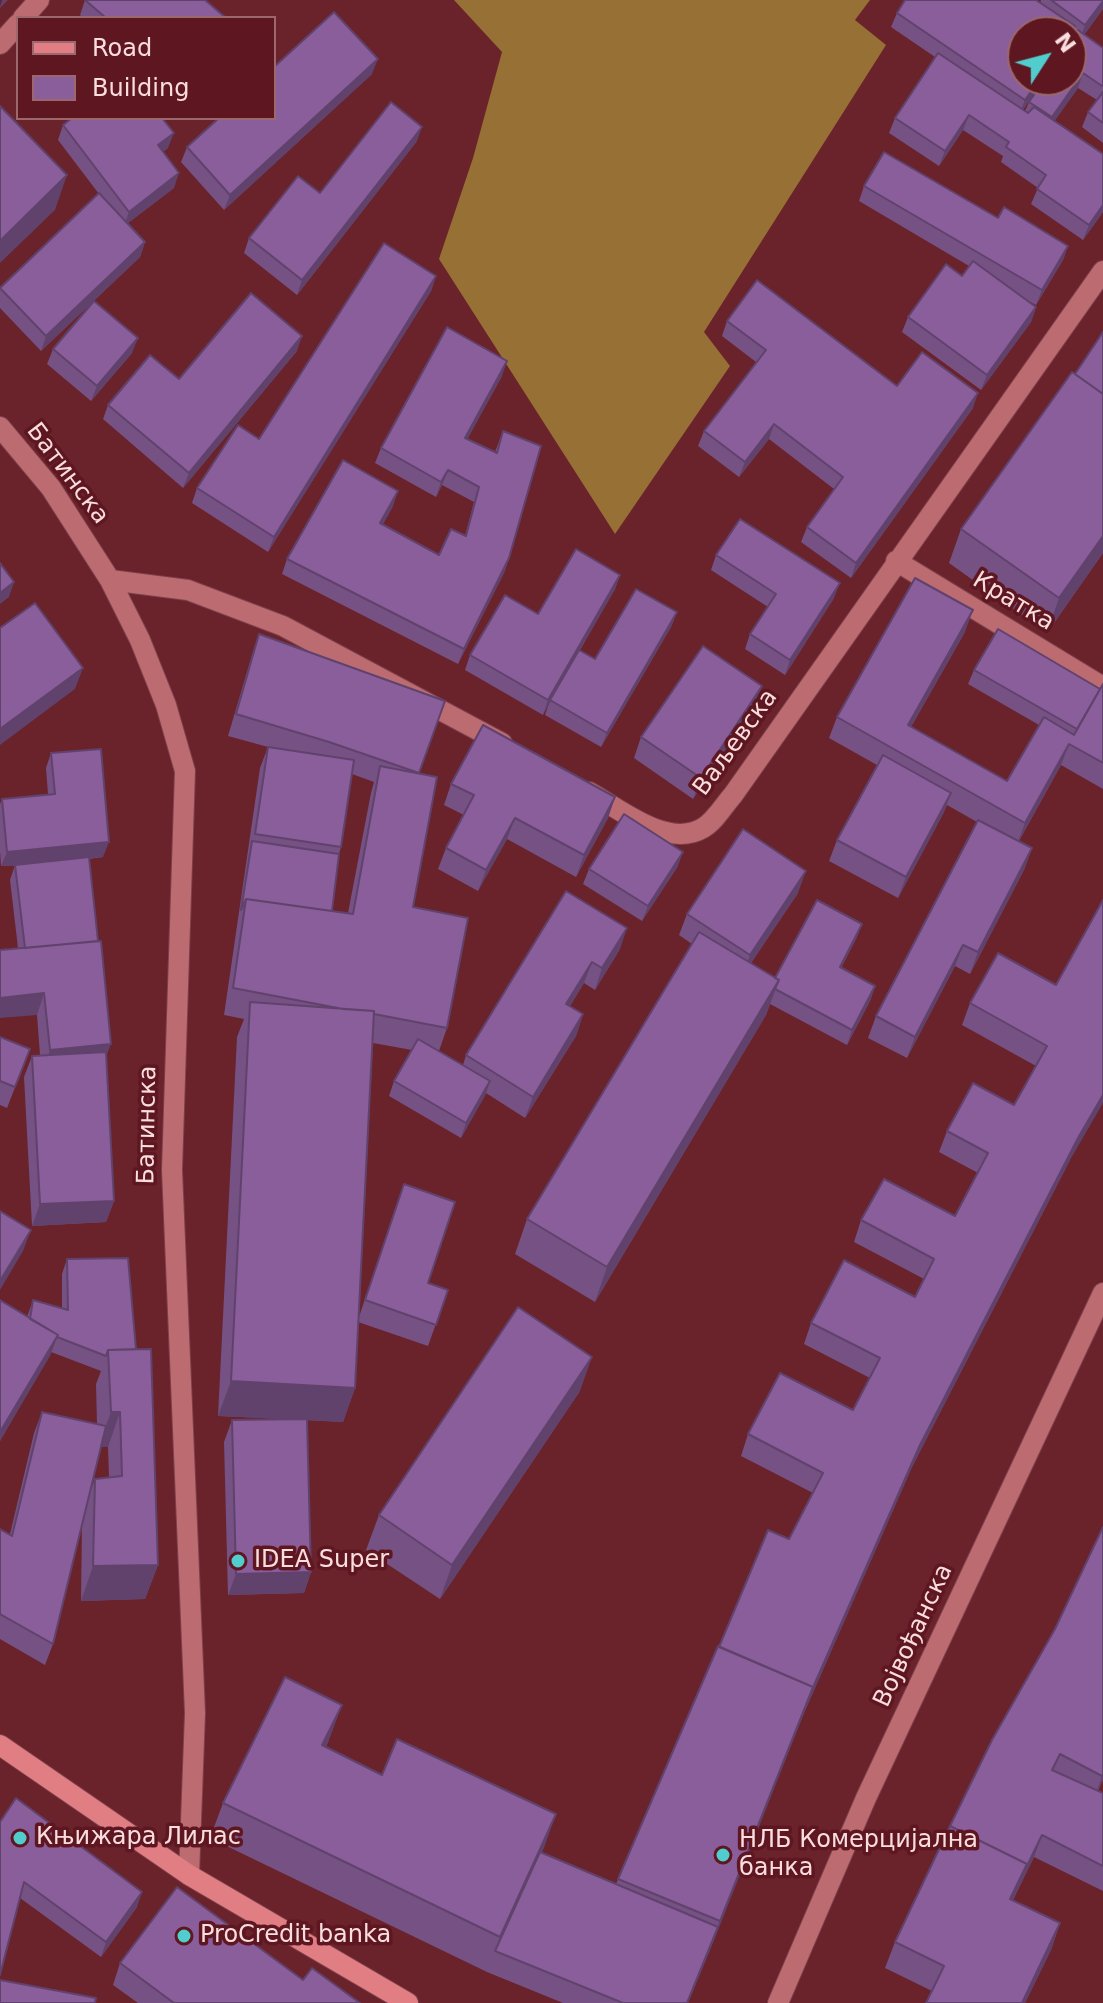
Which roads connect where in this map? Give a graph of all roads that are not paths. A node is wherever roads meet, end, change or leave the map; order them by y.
1 (39, 0) edge
2 (25, 16) edge
3 (16, 26) edge
4 (0, 44) edge
5 (1103, 271) edge
6 (0, 427) edge
7 (896, 561) junction
8 (110, 580) junction
9 (1103, 687) edge
10 (515, 750) edge
11 (568, 780) edge
12 (1103, 1293) edge
13 (0, 1745) edge
14 (189, 1875) junction
15 (408, 2003) edge
16 (778, 2003) edge

1 - 2 street
3 - 4 street
5 - 7 street, Ваљевска
6 - 8 street, Батинска
7 - 9 street, Кратка
7 - 11 street, Ваљевска
8 - 10 street
8 - 14 street, Батинска
12 - 16 street, Војвођанска
13 - 14 main road
14 - 15 main road

